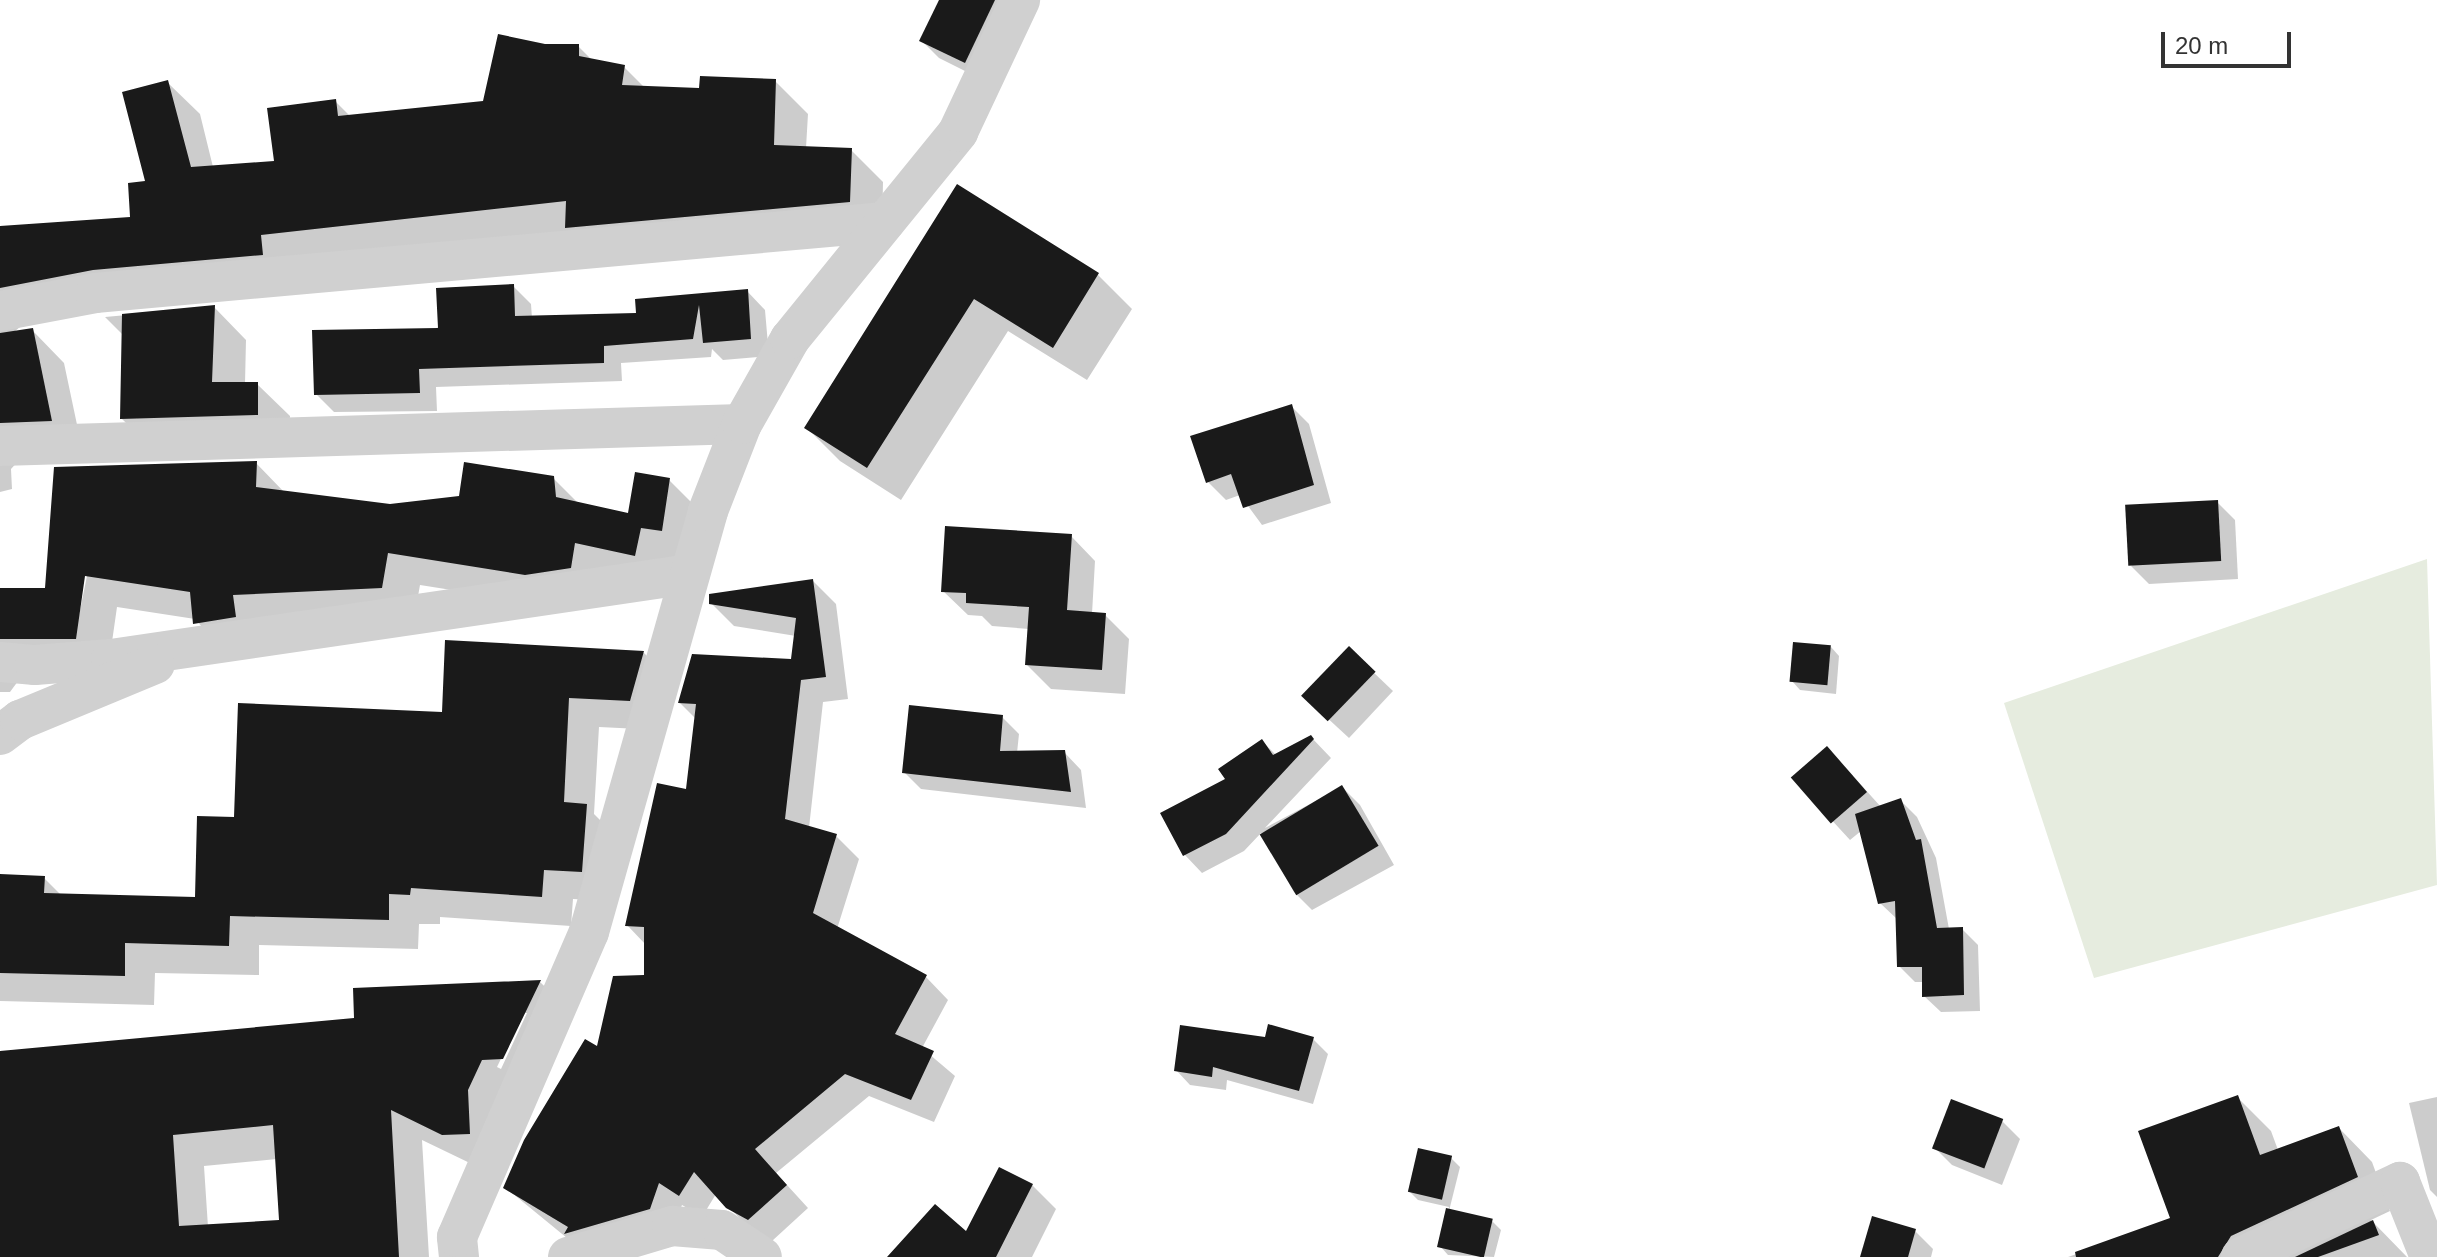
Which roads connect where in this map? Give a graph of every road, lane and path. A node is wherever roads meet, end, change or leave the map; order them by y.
1 (1020, 0) edge
2 (885, 222) junction
3 (0, 311) edge
4 (742, 424) junction
5 (0, 446) edge
6 (690, 574) junction
7 (184, 650) junction
8 (0, 662) edge
9 (0, 735) edge
10 (459, 1257) edge
11 (568, 1257) edge
12 (762, 1257) edge
13 (2241, 1257) edge
14 (2430, 1257) edge

1 - 2 street
2 - 3 street
2 - 4 street
4 - 5 street
4 - 6 street
6 - 7 street
6 - 10 street
7 - 8 street
7 - 9 street
11 - 12 street
13 - 14 street

